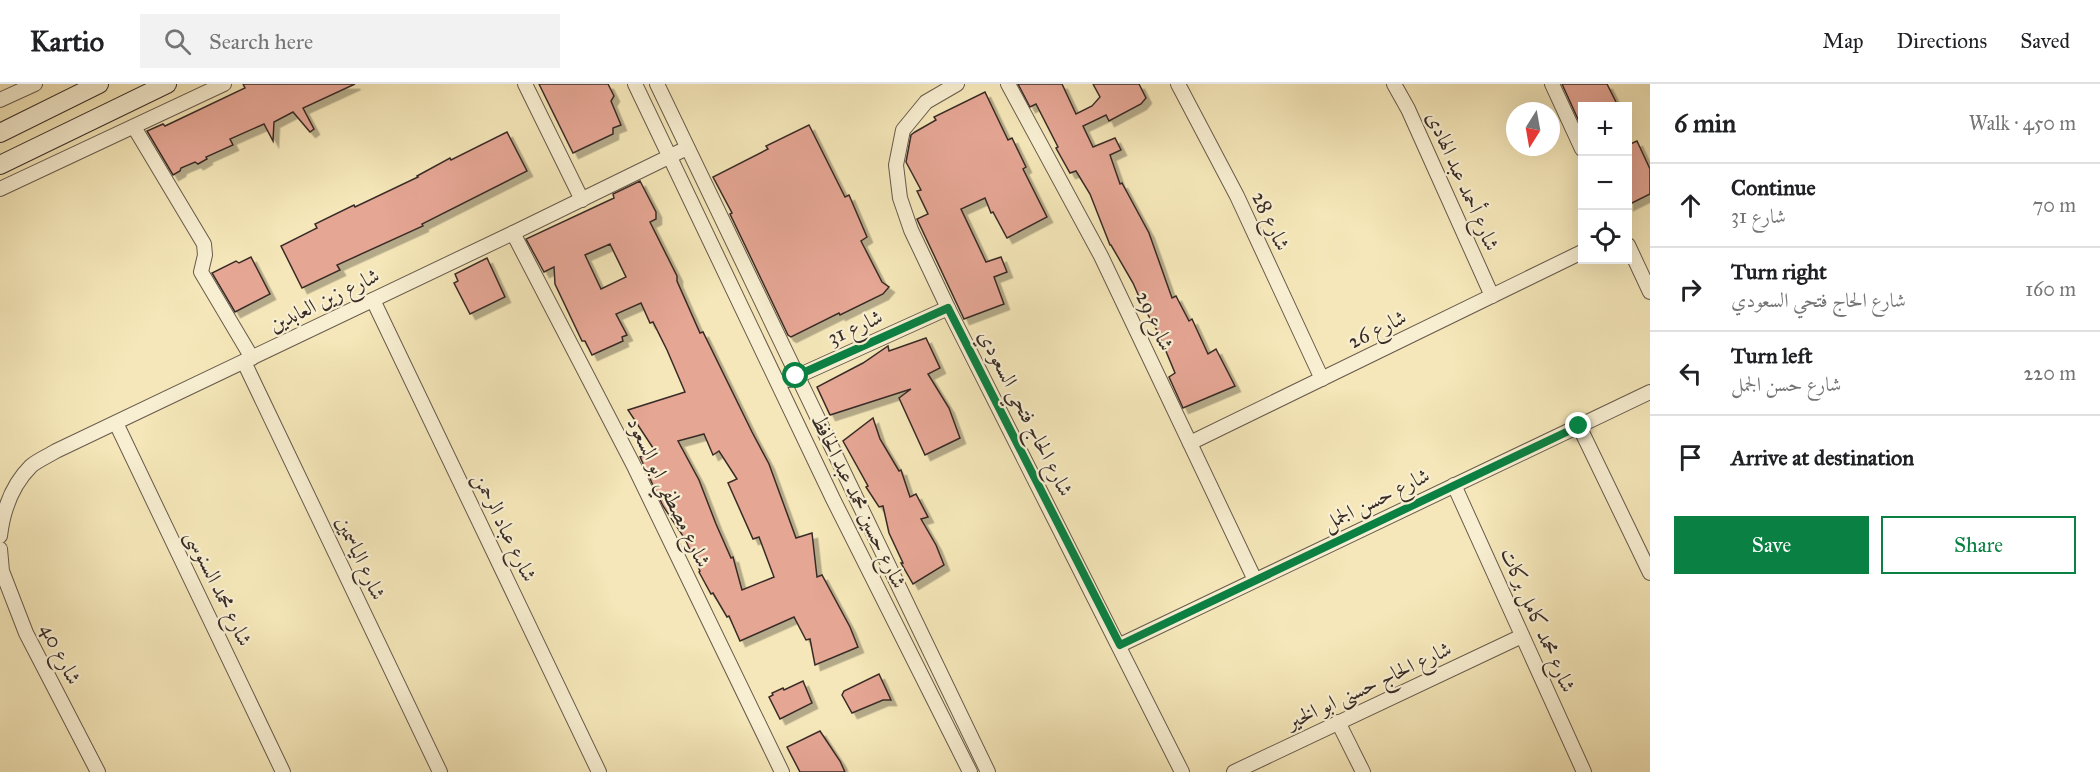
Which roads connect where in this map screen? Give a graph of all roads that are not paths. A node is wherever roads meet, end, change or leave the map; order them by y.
1 (34, 84) edge
2 (99, 84) edge
3 (167, 84) edge
4 (224, 84) edge
5 (525, 84) edge
6 (635, 84) edge
7 (657, 84) edge
8 (957, 84) edge
9 (1008, 84) edge
10 (1178, 84) edge
11 (1394, 84) edge
12 (1552, 84) edge
13 (0, 100) edge
14 (50, 109) junction
15 (134, 127) junction
16 (2, 132) edge
17 (64, 133) junction
18 (1578, 140) edge
19 (687, 148) junction
20 (17, 156) junction
21 (671, 156) junction
22 (0, 165) edge
23 (0, 189) edge
24 (582, 200) junction
25 (513, 233) junction
26 (1578, 254) edge
27 (1632, 254) edge
28 (1650, 292) edge
29 (1492, 296) junction
30 (373, 300) junction
31 (948, 308) junction
32 (248, 360) junction
33 (796, 376) junction
34 (1322, 379) junction
35 (780, 385) junction
36 (1650, 392) edge
37 (116, 423) junction
38 (1579, 426) junction
39 (1190, 443) junction
40 (1454, 485) junction
41 (0, 536) edge
42 (0, 549) edge
43 (1650, 573) edge
44 (1254, 580) junction
45 (1522, 636) junction
46 (1120, 645) junction
47 (1338, 722) junction
48 (98, 772) edge
49 (284, 772) edge
50 (440, 772) edge
51 (598, 772) edge
52 (781, 772) edge
53 (970, 772) edge
54 (988, 772) edge
55 (1182, 772) edge
56 (1234, 772) edge
57 (1363, 772) edge
58 (1584, 772) edge

1 - 13 street
2 - 14 street
3 - 17 street
4 - 15 street
5 - 24 street
6 - 21 street, شارع حسين محمد عبد الحافظ
7 - 19 street, شارع حسين محمد عبد الحافظ
8 - 31 street, شارع الحاج فتحي السعودي
9 - 39 street, شارع 29
10 - 34 street, شارع 28
11 - 29 street, شارع أحمد عبد الهادى
12 - 18 street
14 - 16 street
14 - 17 street
15 - 23 street
15 - 32 street, شارع الياسمين
16 - 20 street
17 - 20 street
19 - 21 street, شارع زين العابدين
19 - 33 street, شارع حسين محمد عبد الحافظ
20 - 22 street
21 - 24 street, شارع زين العابدين
21 - 35 street, شارع حسين محمد عبد الحافظ
24 - 25 street, شارع زين العابدين
25 - 30 street, شارع زين العابدين
25 - 52 street, شارع مصطفي ابو السعود
26 - 29 street, شارع 26
27 - 28 street
29 - 34 street, شارع 26
30 - 32 street, شارع زين العابدين
30 - 51 street, شارع عباد الرحمن
31 - 33 street, شارع 31
31 - 46 street, شارع الحاج فتحي السعودي
32 - 37 street, شارع زين العابدين
32 - 50 street, شارع الياسمين
33 - 35 street, شارع 31
33 - 54 street, شارع حسين محمد عبد الحافظ
34 - 39 street, شارع 26
35 - 53 street, شارع حسين محمد عبد الحافظ
36 - 38 street, شارع حسن الجمل
37 - 41 street, شارع زين العابدين
37 - 49 street, شارع محمد السنوسى
38 - 40 street, شارع حسن الجمل
38 - 43 street
39 - 44 street, شارع 29
40 - 44 street, شارع حسن الجمل
40 - 45 street, شارع محمد كامل بركات
42 - 48 street, شارع 40
44 - 46 street, شارع حسن الجمل
45 - 47 street, شارع الحاج حسنى ابو الخير
45 - 58 street, شارع محمد كامل بركات
46 - 55 street, شارع الحاج فتحي السعودي
47 - 56 street, شارع الحاج حسنى ابو الخير
47 - 57 street

